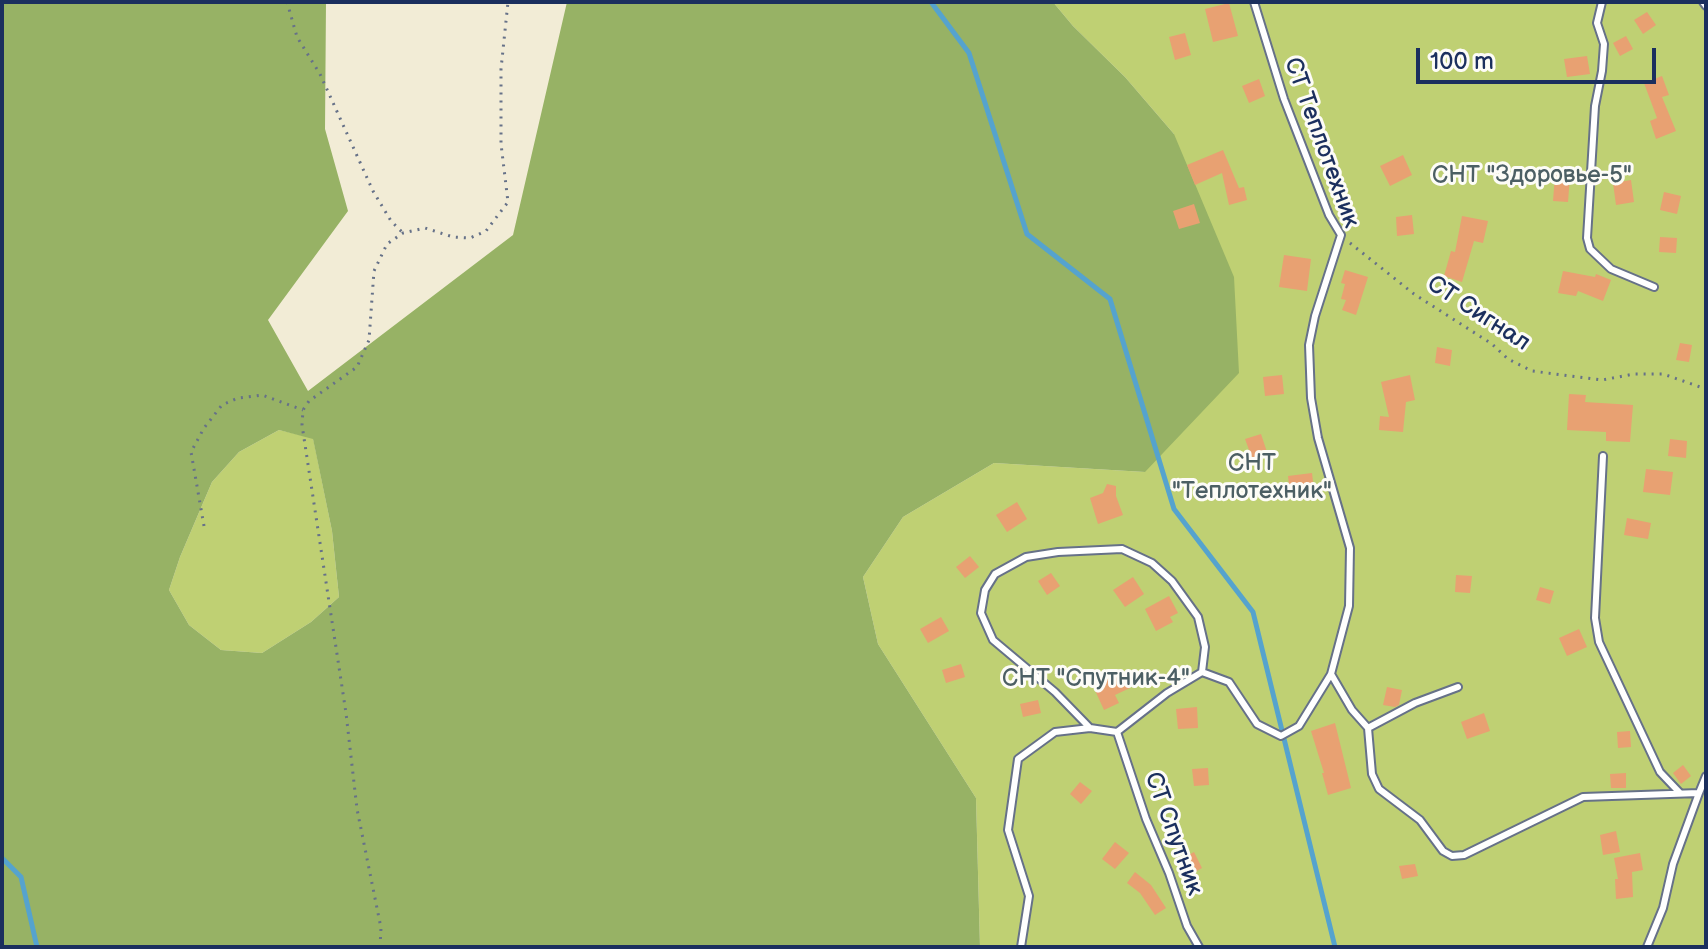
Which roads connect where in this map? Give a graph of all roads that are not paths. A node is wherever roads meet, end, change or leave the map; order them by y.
1 (1254, 2) edge
2 (1602, 2) edge
3 (1654, 287) dead end
4 (1603, 456) dead end
5 (1202, 672) junction
6 (1331, 674) junction
7 (1458, 687) dead end
8 (1090, 728) junction
9 (1368, 728) junction
10 (1117, 732) junction
11 (1706, 776) edge
12 (1679, 792) junction
13 (1699, 793) junction
14 (1021, 947) edge
15 (1199, 947) edge
16 (1647, 947) edge

1 - 6 lane, СТ Теплотехник
2 - 3 lane
4 - 12 lane
5 - 6 lane, СТ Теплотехник
5 - 8 lane
5 - 10 lane
6 - 9 lane
7 - 9 lane
8 - 10 lane
8 - 14 lane
9 - 12 lane
10 - 15 lane, СТ Спутник
11 - 13 lane
12 - 13 lane
13 - 16 lane

